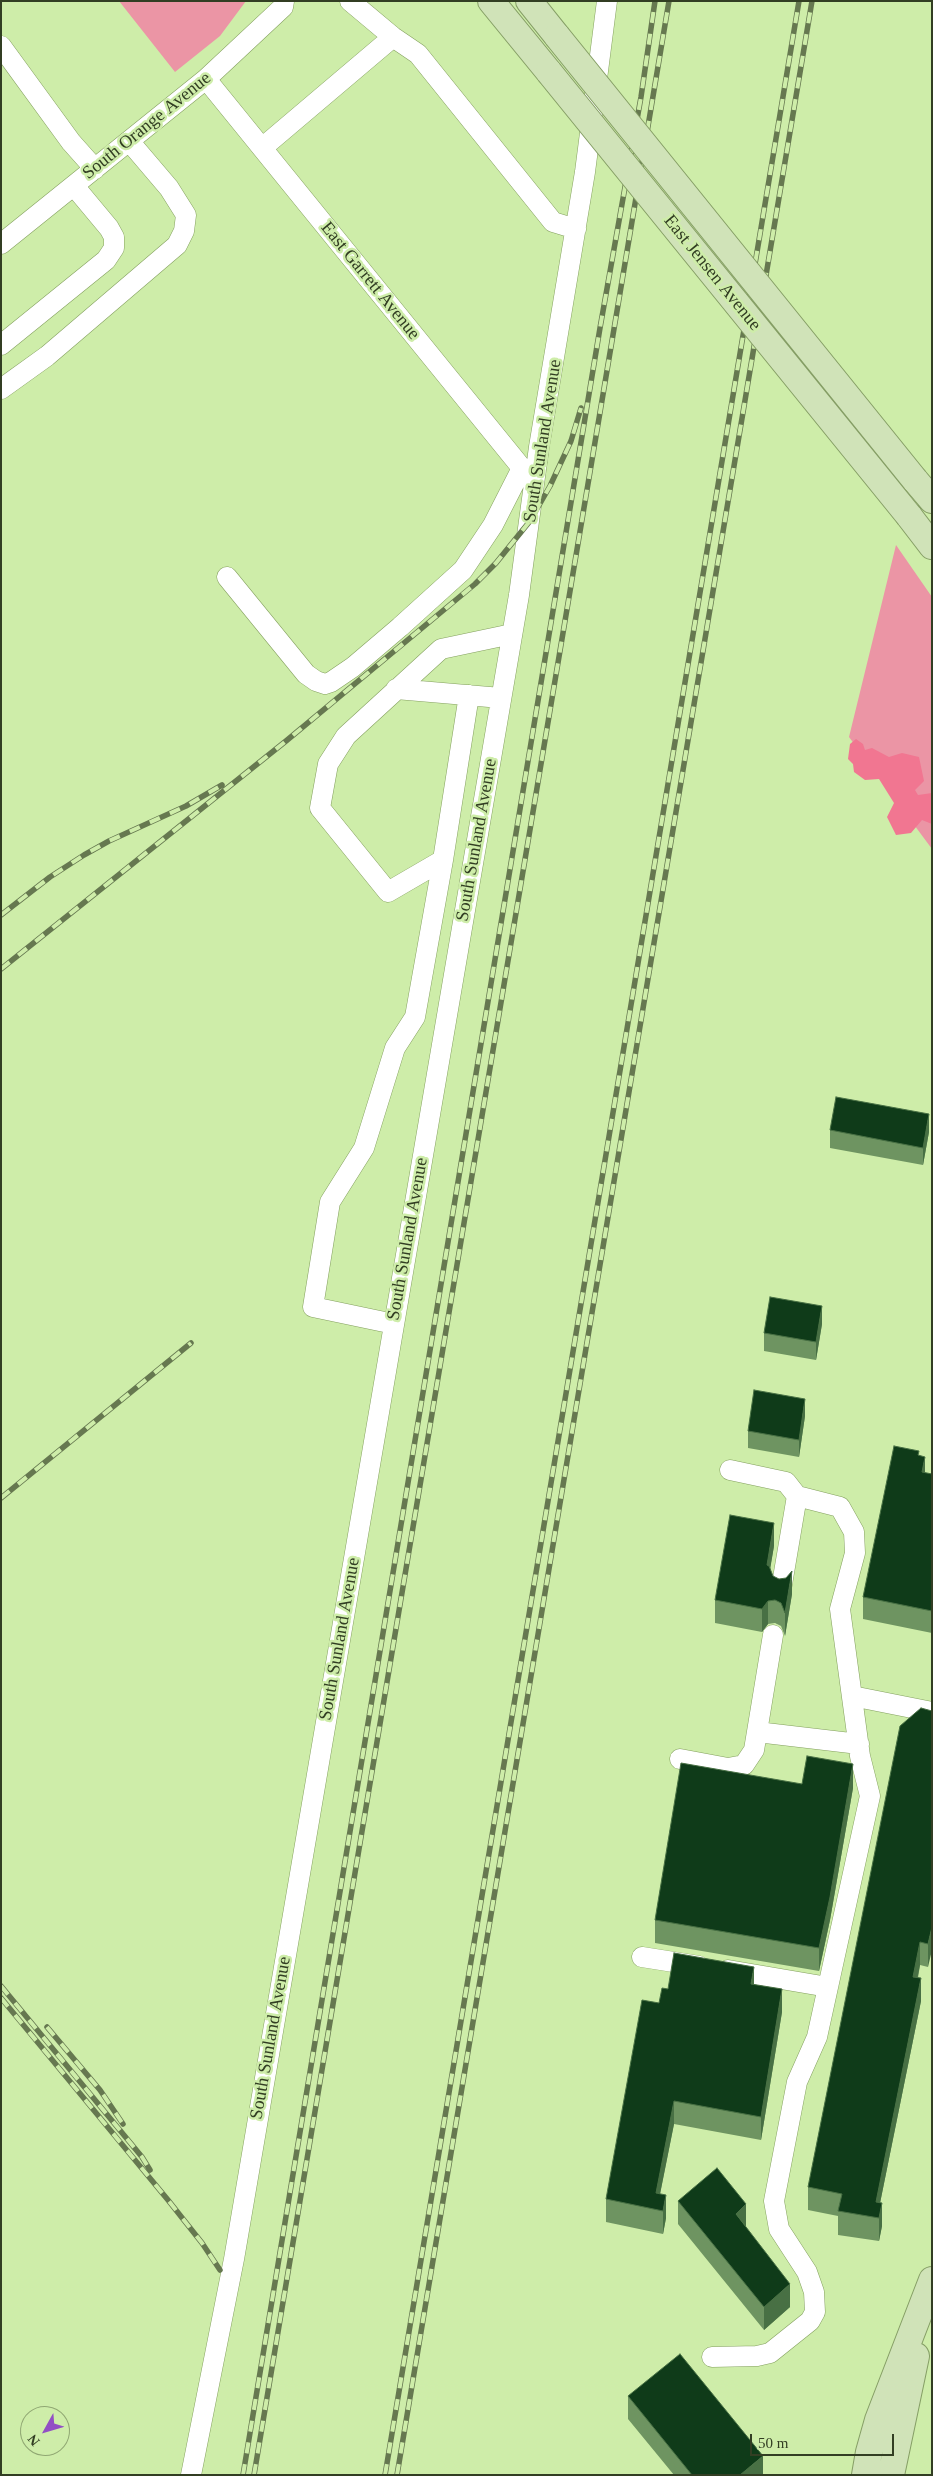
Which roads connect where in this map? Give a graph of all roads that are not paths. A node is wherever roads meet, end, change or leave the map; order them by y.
1 (284, 1) edge
2 (350, 1) edge
3 (492, 1) edge
4 (529, 1) edge
5 (607, 1) edge
6 (393, 37) junction
7 (1, 46) edge
8 (206, 79) junction
9 (129, 141) junction
10 (262, 148) junction
11 (95, 169) junction
12 (74, 186) junction
13 (576, 229) junction
14 (1, 244) edge
15 (1, 345) edge
16 (1, 389) edge
17 (528, 475) junction
18 (932, 500) edge
19 (932, 546) edge
20 (227, 578) dead end
21 (512, 634) junction
22 (396, 688) junction
23 (469, 695) junction
24 (501, 698) junction
25 (443, 860) junction
26 (394, 1324) junction
27 (730, 1470) dead end
28 (797, 1496) junction
29 (781, 1590) edge
30 (773, 1635) dead end
31 (852, 1696) junction
32 (932, 1712) edge
33 (757, 1732) junction
34 (859, 1744) junction
35 (680, 1759) dead end
36 (642, 1956) dead end
37 (828, 1987) junction
38 (932, 2281) edge
39 (712, 2357) dead end
40 (192, 2475) edge
41 (865, 2475) edge
42 (891, 2475) edge

1 - 8 street, South Orange Avenue
2 - 6 street
3 - 19 main road, East Jensen Avenue, bridge
4 - 18 main road, East Jensen Avenue, bridge
5 - 13 street, South Sunland Avenue
6 - 10 street
6 - 13 street
7 - 11 street
8 - 9 street, South Orange Avenue
8 - 10 street, East Garrett Avenue
9 - 11 street, South Orange Avenue
9 - 16 street
10 - 17 street, East Garrett Avenue
11 - 12 street, South Orange Avenue
12 - 14 street, South Orange Avenue
12 - 15 street
13 - 17 street, South Sunland Avenue
17 - 20 street
17 - 21 street, South Sunland Avenue
21 - 22 street
21 - 24 street, South Sunland Avenue
22 - 23 street
22 - 25 street
23 - 24 street
23 - 25 street
24 - 26 street, South Sunland Avenue
25 - 26 street
26 - 40 street, South Sunland Avenue
27 - 28 street
28 - 29 street
28 - 31 street
30 - 33 street
31 - 32 street
31 - 34 street
33 - 34 street
33 - 35 street
34 - 37 street
36 - 37 street
37 - 39 street
38 - 41 main road
38 - 42 main road

